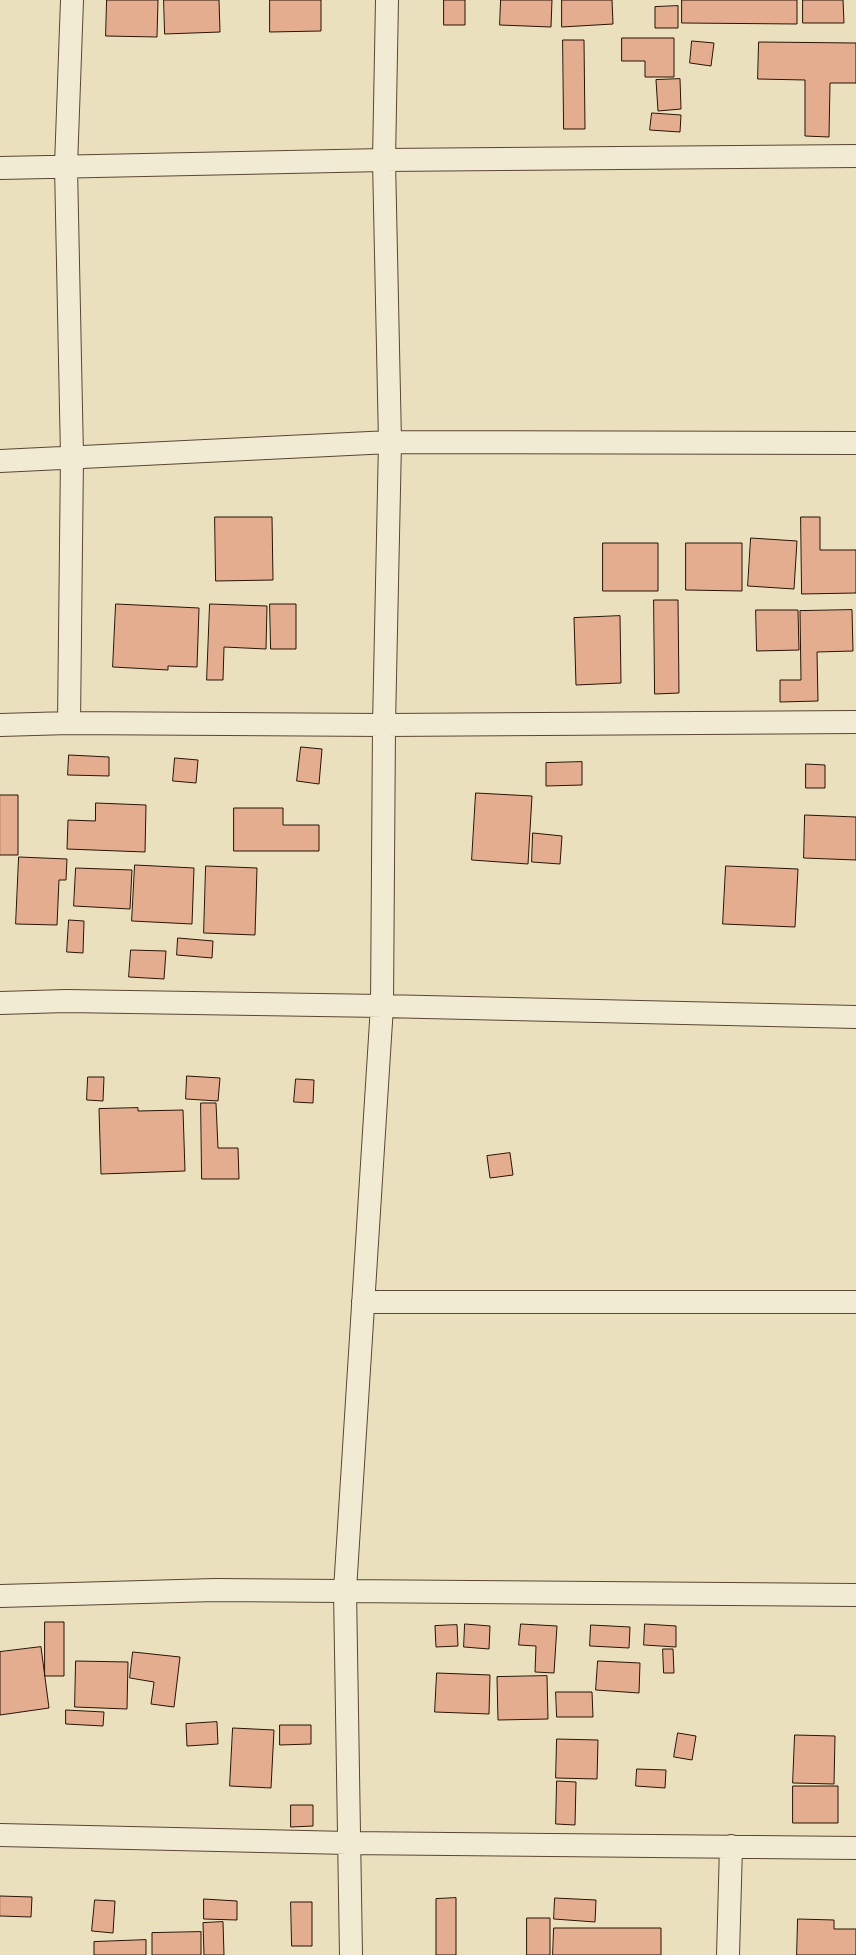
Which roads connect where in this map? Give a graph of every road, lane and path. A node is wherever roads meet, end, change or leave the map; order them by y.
1 (72, 0) edge
2 (387, 0) edge
3 (856, 156) edge
4 (384, 160) junction
5 (66, 166) junction
6 (0, 168) edge
7 (390, 442) junction
8 (856, 443) edge
9 (72, 457) junction
10 (0, 461) edge
11 (856, 722) edge
12 (68, 723) junction
13 (0, 725) edge
14 (384, 725) junction
15 (0, 1003) edge
16 (382, 1006) junction
17 (856, 1017) edge
18 (363, 1302) junction
19 (856, 1302) edge
20 (345, 1590) junction
21 (856, 1595) edge
22 (0, 1596) edge
23 (0, 1835) edge
24 (348, 1843) junction
25 (731, 1846) junction
26 (856, 1848) edge
27 (351, 1955) edge
28 (728, 1955) edge

1 - 5 street
2 - 4 street
3 - 4 street
4 - 5 street
4 - 7 street
5 - 6 street
5 - 9 street
7 - 8 street
7 - 9 street
7 - 14 street
9 - 10 street
9 - 12 street
11 - 14 street
12 - 13 street
12 - 14 street
14 - 16 street
15 - 16 street
16 - 17 street
16 - 18 street
18 - 19 street
18 - 20 street
20 - 21 street
20 - 22 street
20 - 24 street
23 - 24 street
24 - 25 street
24 - 27 street
25 - 26 street
25 - 28 street

